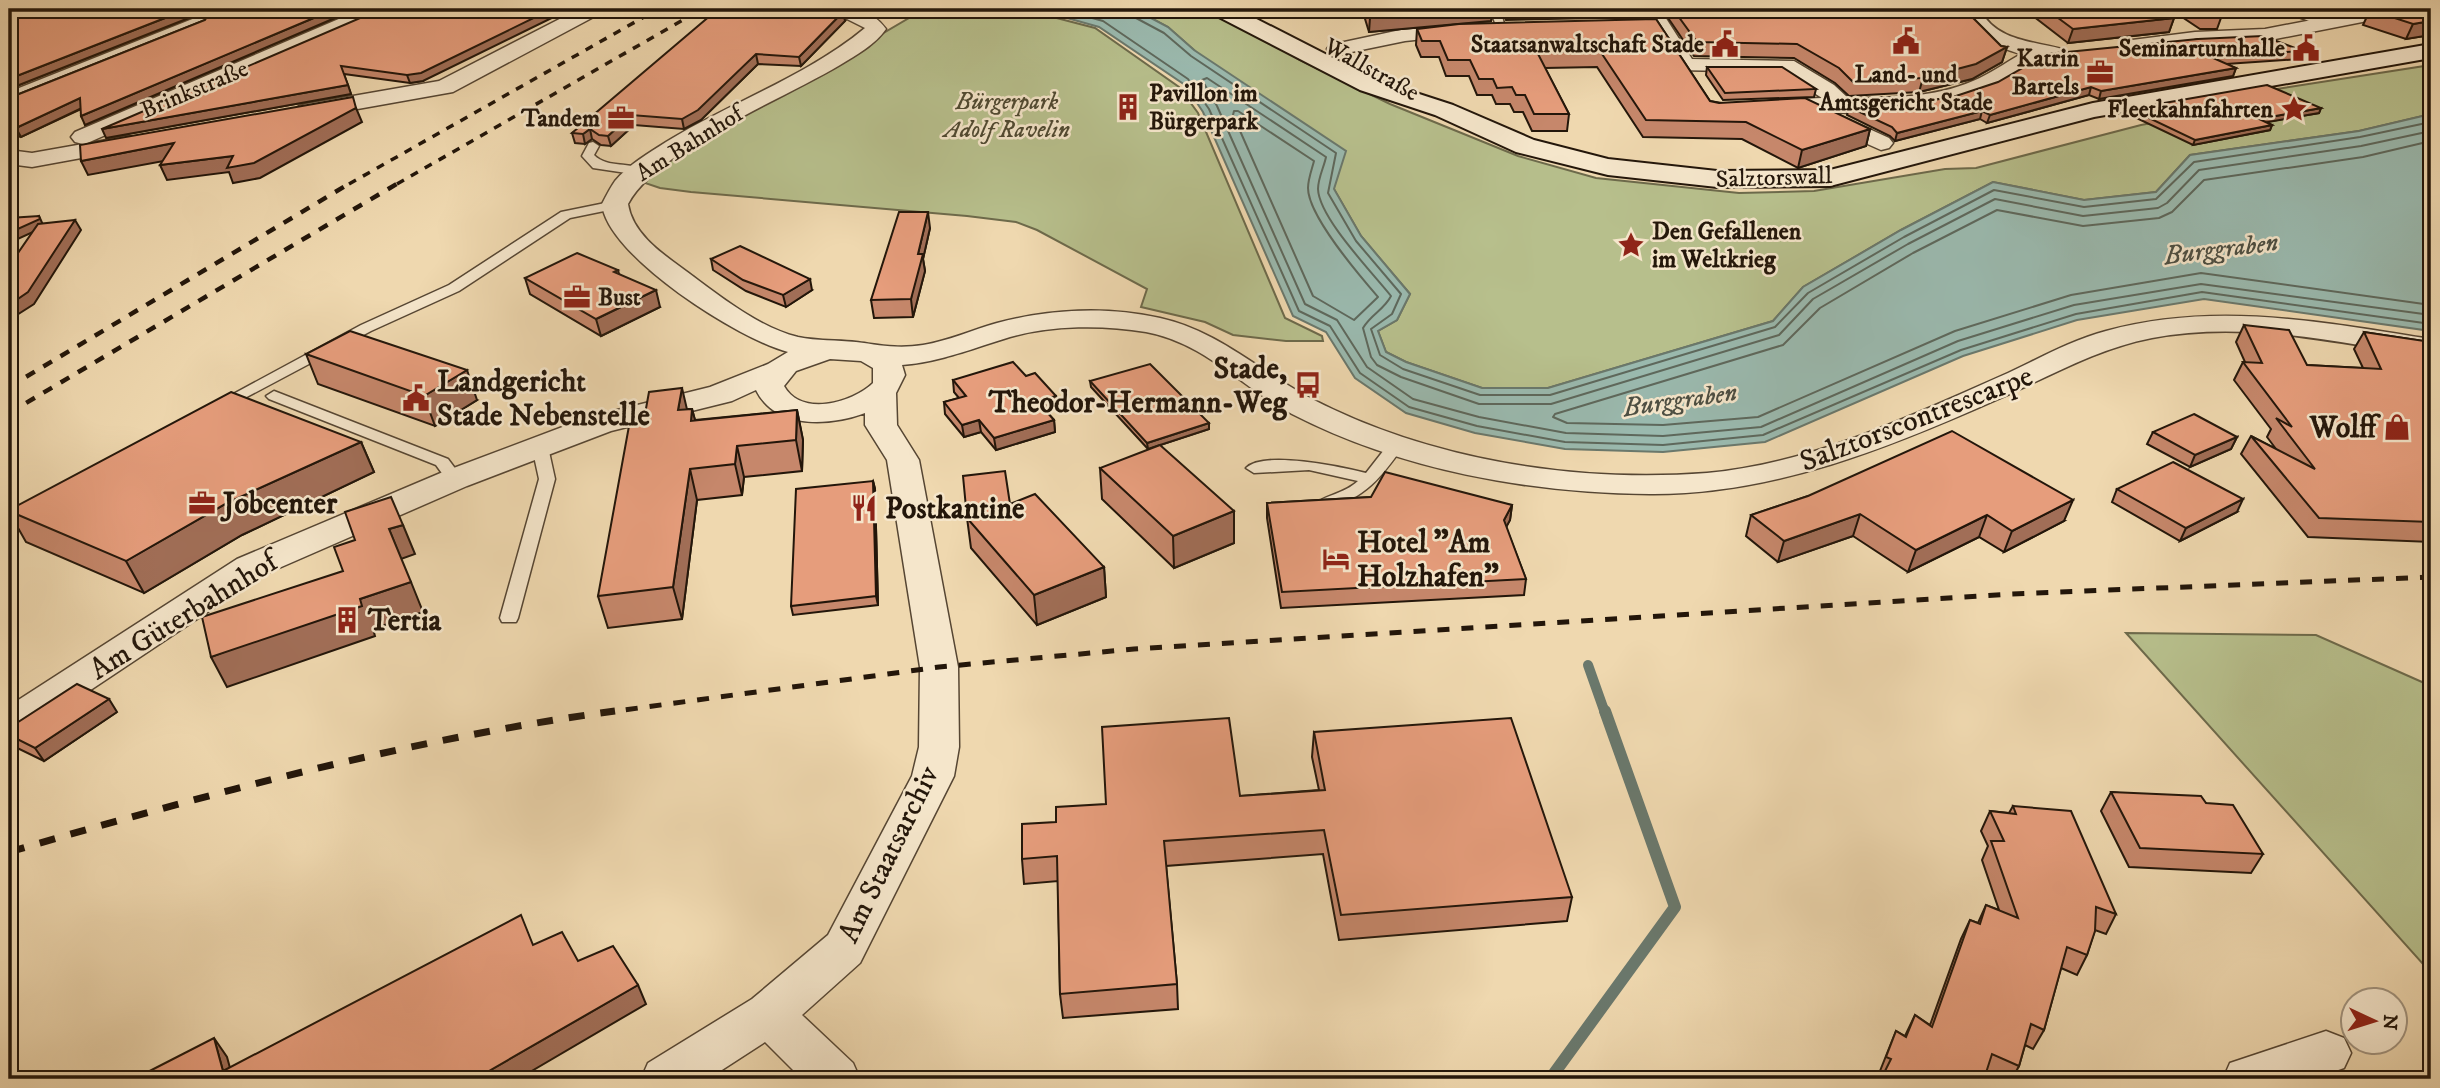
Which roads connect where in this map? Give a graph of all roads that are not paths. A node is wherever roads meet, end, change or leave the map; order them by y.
1 (379, 9) edge
2 (594, 9) edge
3 (825, 9) edge
4 (1221, 9) edge
5 (1262, 9) edge
6 (1495, 9) edge
7 (1970, 9) edge
8 (2283, 9) edge
9 (2396, 9) edge
10 (1655, 17) edge
11 (2419, 18) edge
12 (2169, 21) edge
13 (200, 22) edge
14 (2326, 24) junction
15 (1634, 26) edge
16 (1509, 29) joint
17 (2195, 38) junction
18 (1337, 49) junction
19 (2106, 49) edge
20 (2078, 51) edge
21 (2431, 51) edge
22 (2040, 52) junction
23 (1310, 55) junction
24 (1685, 65) junction
25 (1774, 82) junction
26 (1814, 82) junction
27 (9, 100) edge
28 (1801, 105) junction
29 (1844, 107) junction
30 (1444, 110) junction
31 (1749, 110) edge
32 (283, 115) edge
33 (148, 139) edge
34 (1881, 143) dead end
35 (593, 146) edge
36 (20, 158) edge
37 (9, 169) edge
38 (640, 171) junction
39 (615, 205) junction
40 (2431, 348) edge
41 (782, 358) junction
42 (882, 389) junction
43 (721, 394) junction
44 (274, 396) dead end
45 (781, 404) junction
46 (208, 412) edge
47 (1397, 444) junction
48 (540, 447) junction
49 (1254, 468) dead end
50 (1368, 478) junction
51 (455, 479) junction
52 (1304, 504) edge
53 (509, 618) dead end
54 (9, 725) edge
55 (769, 1014) junction
56 (2326, 1053) dead end
57 (666, 1079) edge
58 (835, 1079) edge
59 (2248, 1079) edge

1 - 36 street, Brinkstraße
2 - 32 street
3 - 38 street, Am Bahnhof
4 - 23 main road, Salztorswall
5 - 18 main road, Wallstraße
6 - 16 lane
7 - 22 street
8 - 14 lane
9 - 11 street
9 - 14 street
10 - 15 street
10 - 24 street
12 - 17 street
13 - 27 street
14 - 17 street
16 - 18 street
17 - 19 street
18 - 23 main road
18 - 30 main road, Wallstraße
20 - 22 street
21 - 30 main road, Salztorswall
22 - 29 street
23 - 30 main road, Salztorswall
24 - 25 street
24 - 26 street
25 - 26 street
25 - 28 street
26 - 29 street
28 - 29 street
28 - 31 street
28 - 34 street
33 - 36 street
35 - 38 lane
36 - 37 street, Brinkstraße
38 - 39 street, Am Bahnhof
39 - 41 street, Am Bahnhof
39 - 46 lane
40 - 47 street, Salztorscontrescarpe
41 - 42 street, Am Güterbahnhof
41 - 43 street, Am Güterbahnhof
41 - 45 street
42 - 45 street, Am Güterbahnhof
42 - 47 street, Salztorscontrescarpe
42 - 55 street, Am Staatsarchiv
43 - 45 street, Am Güterbahnhof
43 - 48 street, Am Güterbahnhof
44 - 51 lane
47 - 50 lane
48 - 51 street, Am Güterbahnhof
48 - 53 lane
49 - 50 lane
50 - 52 lane
51 - 54 street, Am Güterbahnhof
55 - 57 street, Am Staatsarchiv
55 - 58 street
56 - 59 street

